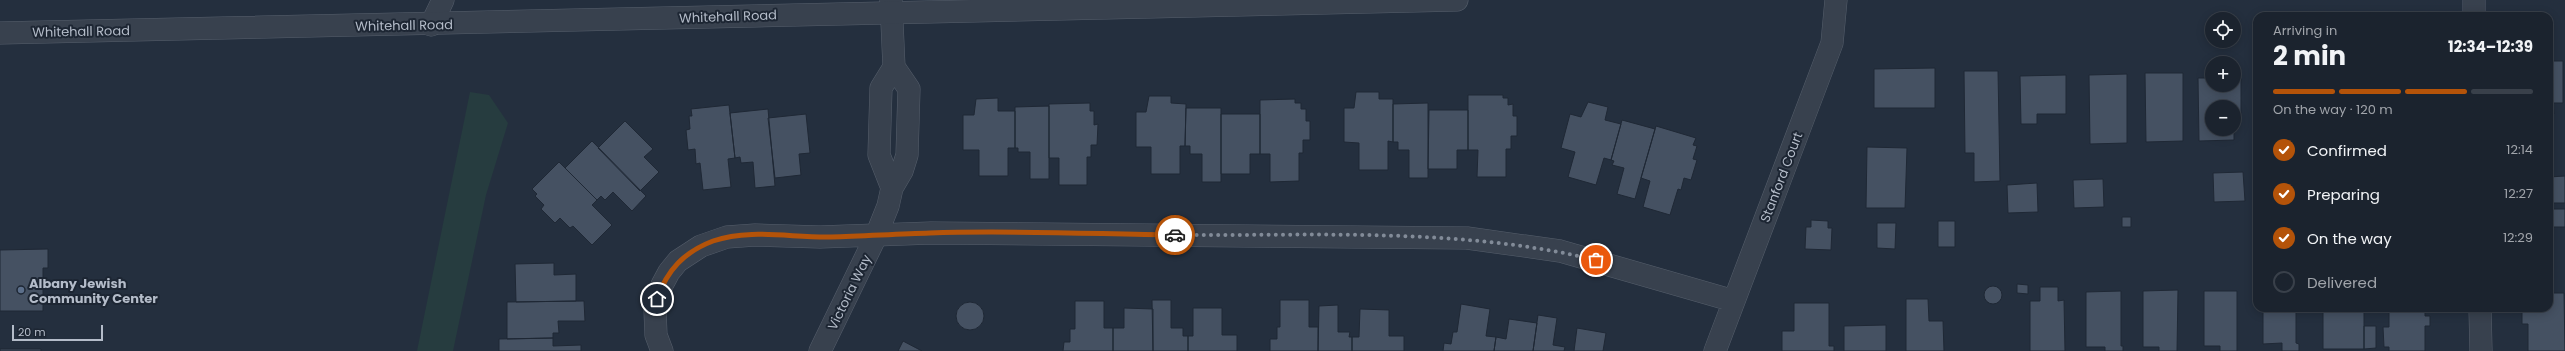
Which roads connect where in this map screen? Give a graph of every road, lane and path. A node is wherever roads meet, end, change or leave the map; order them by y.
1 (425, 0) edge
2 (443, 0) edge
3 (1457, 0) edge
4 (1836, 0) edge
5 (2474, 0) edge
6 (1323, 1) edge
7 (891, 6) edge
8 (2474, 12) edge
9 (431, 25) junction
10 (0, 33) edge
11 (876, 236) junction
12 (1734, 301) junction
13 (2480, 312) edge
14 (662, 351) edge
15 (820, 351) edge
16 (1714, 351) edge
17 (2481, 351) edge

1 - 9 street
2 - 9 street
3 - 6 street, Whitehall Road
4 - 12 street, Stanford Court
5 - 8 street
6 - 7 street, Whitehall Road
7 - 9 street, Whitehall Road
7 - 11 street, Victoria Way
9 - 10 street, Whitehall Road
11 - 12 street
11 - 14 street
11 - 15 street, Victoria Way
12 - 16 street, Stanford Court
13 - 17 street

